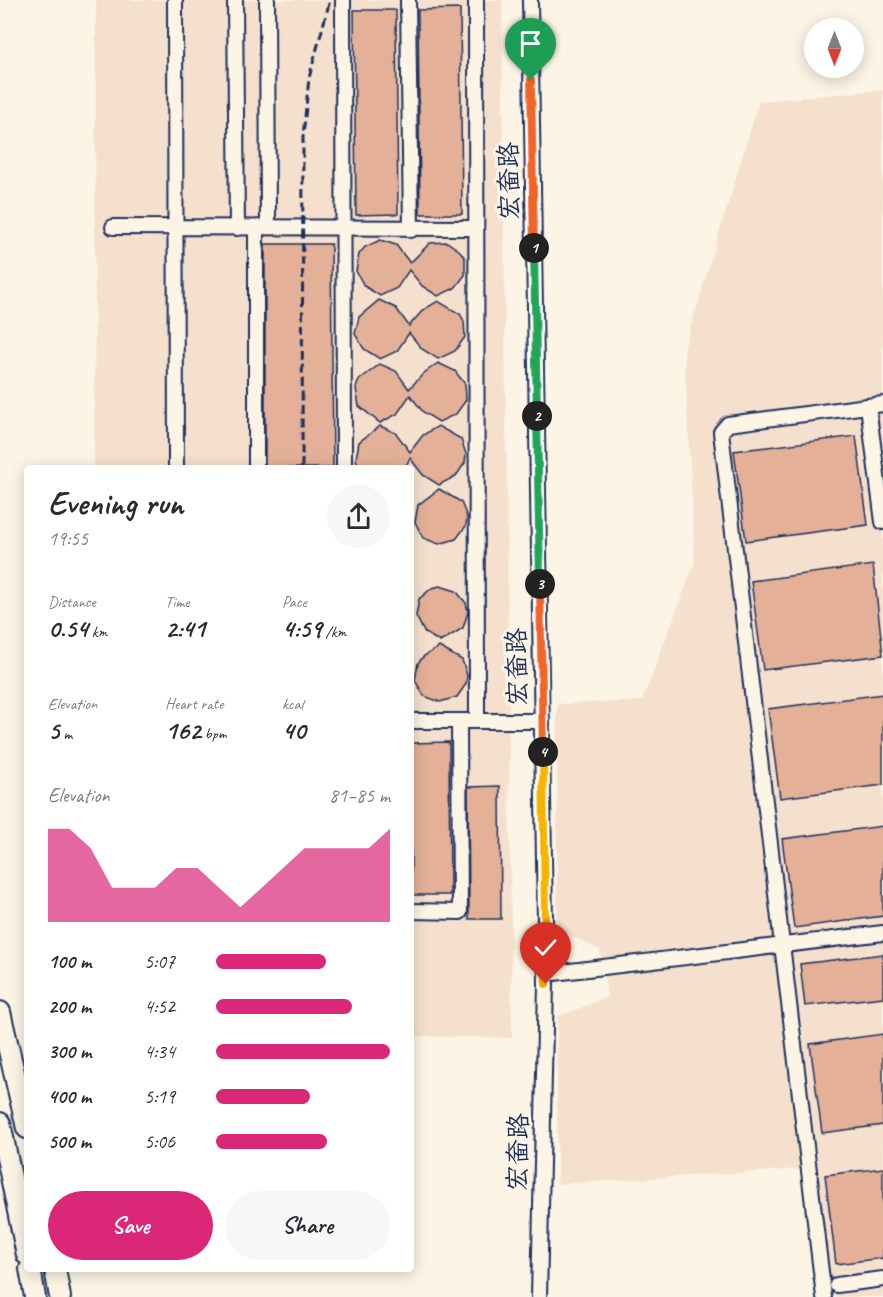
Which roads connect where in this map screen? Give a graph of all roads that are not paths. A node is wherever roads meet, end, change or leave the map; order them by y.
1 (175, 0) edge
2 (235, 0) edge
3 (267, 0) edge
4 (343, 0) edge
5 (408, 0) edge
6 (476, 0) edge
7 (530, 0) edge
8 (113, 227) dead end
9 (177, 228) junction
10 (237, 228) junction
11 (262, 228) junction
12 (475, 228) junction
13 (343, 229) junction
14 (411, 230) junction
15 (883, 404) edge
16 (868, 406) junction
17 (176, 465) edge
18 (256, 465) edge
19 (344, 465) edge
20 (883, 522) edge
21 (414, 721) edge
22 (459, 721) junction
23 (477, 721) junction
24 (542, 721) junction
25 (414, 911) edge
26 (883, 933) edge
27 (783, 945) junction
28 (546, 974) junction
29 (0, 1012) edge
30 (24, 1115) edge
31 (0, 1123) edge
32 (24, 1240) edge
33 (31, 1272) edge
34 (56, 1272) edge
35 (883, 1279) edge
36 (837, 1285) dead end
37 (35, 1297) edge
38 (60, 1297) edge
39 (539, 1297) edge
40 (824, 1297) edge

1 - 9 street
2 - 10 street
3 - 11 street
4 - 13 street
5 - 14 street
6 - 12 street
7 - 24 street, 宏奤路
8 - 9 street
9 - 10 street
9 - 17 street
10 - 11 street
11 - 13 street
11 - 18 street
12 - 14 street
12 - 23 street
13 - 14 street
13 - 19 street
15 - 16 street
16 - 20 street
16 - 27 street
21 - 22 street
22 - 23 street
22 - 25 street
23 - 24 street
24 - 28 street, 宏奤路
26 - 27 street
27 - 28 street
27 - 40 street
28 - 39 street, 宏奤路
29 - 30 highway
31 - 32 highway
33 - 37 highway
34 - 38 highway
35 - 36 street

